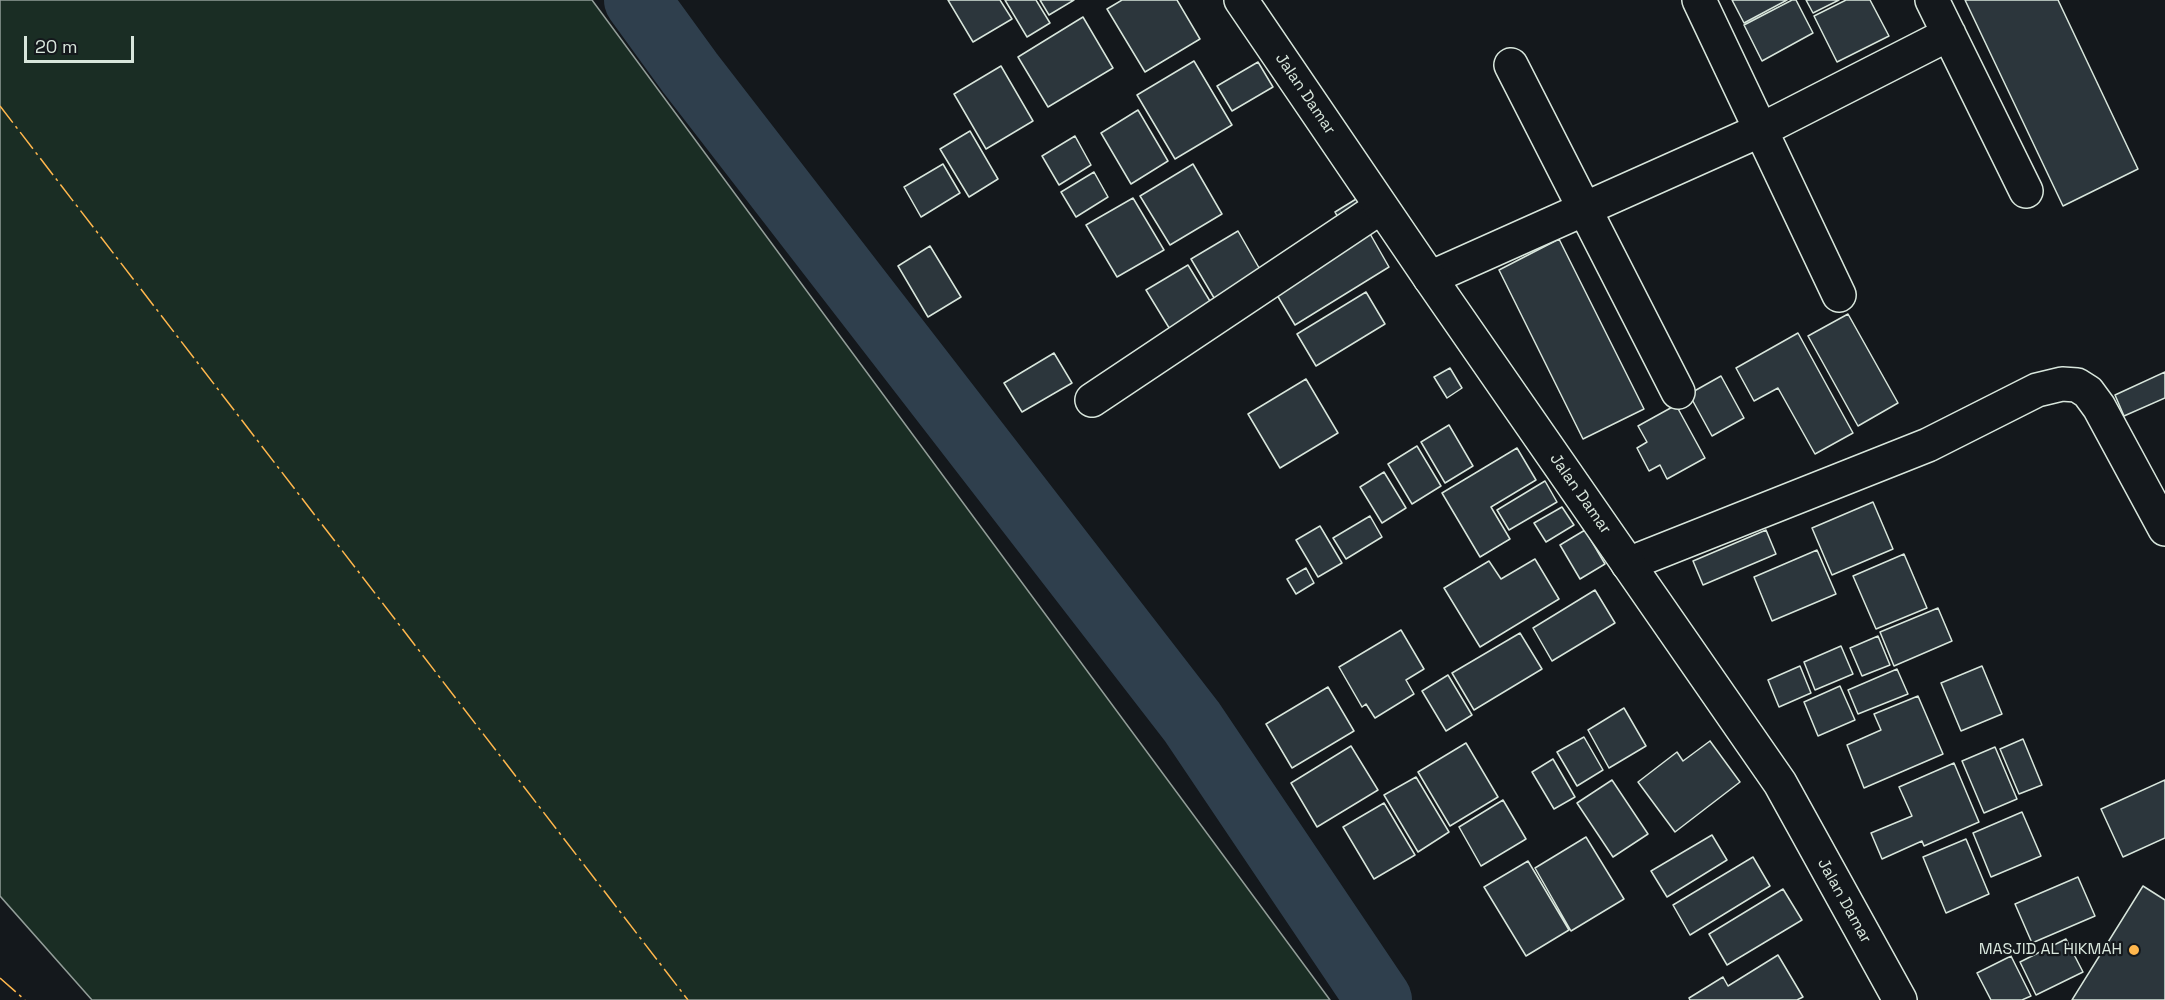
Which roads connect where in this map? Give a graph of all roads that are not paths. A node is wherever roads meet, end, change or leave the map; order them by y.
1 (1241, 0) edge
2 (1700, 0) edge
3 (1932, 0) edge
4 (1948, 34) junction
5 (1512, 64) dead end
6 (1761, 130) junction
7 (2026, 191) dead end
8 (1381, 207) junction
9 (1584, 209) junction
10 (1430, 278) junction
11 (1839, 295) dead end
12 (1678, 392) dead end
13 (1092, 400) dead end
14 (2165, 528) edge
15 (1628, 564) junction
16 (1900, 1000) edge

1 - 8 street, Jalan Damar
2 - 6 street
3 - 4 street
4 - 6 street
4 - 7 street
5 - 9 street
6 - 9 street
6 - 11 street
8 - 10 street, Jalan Damar
8 - 13 street
9 - 10 street
9 - 12 street
10 - 15 street, Jalan Damar
14 - 15 street
15 - 16 street, Jalan Damar

